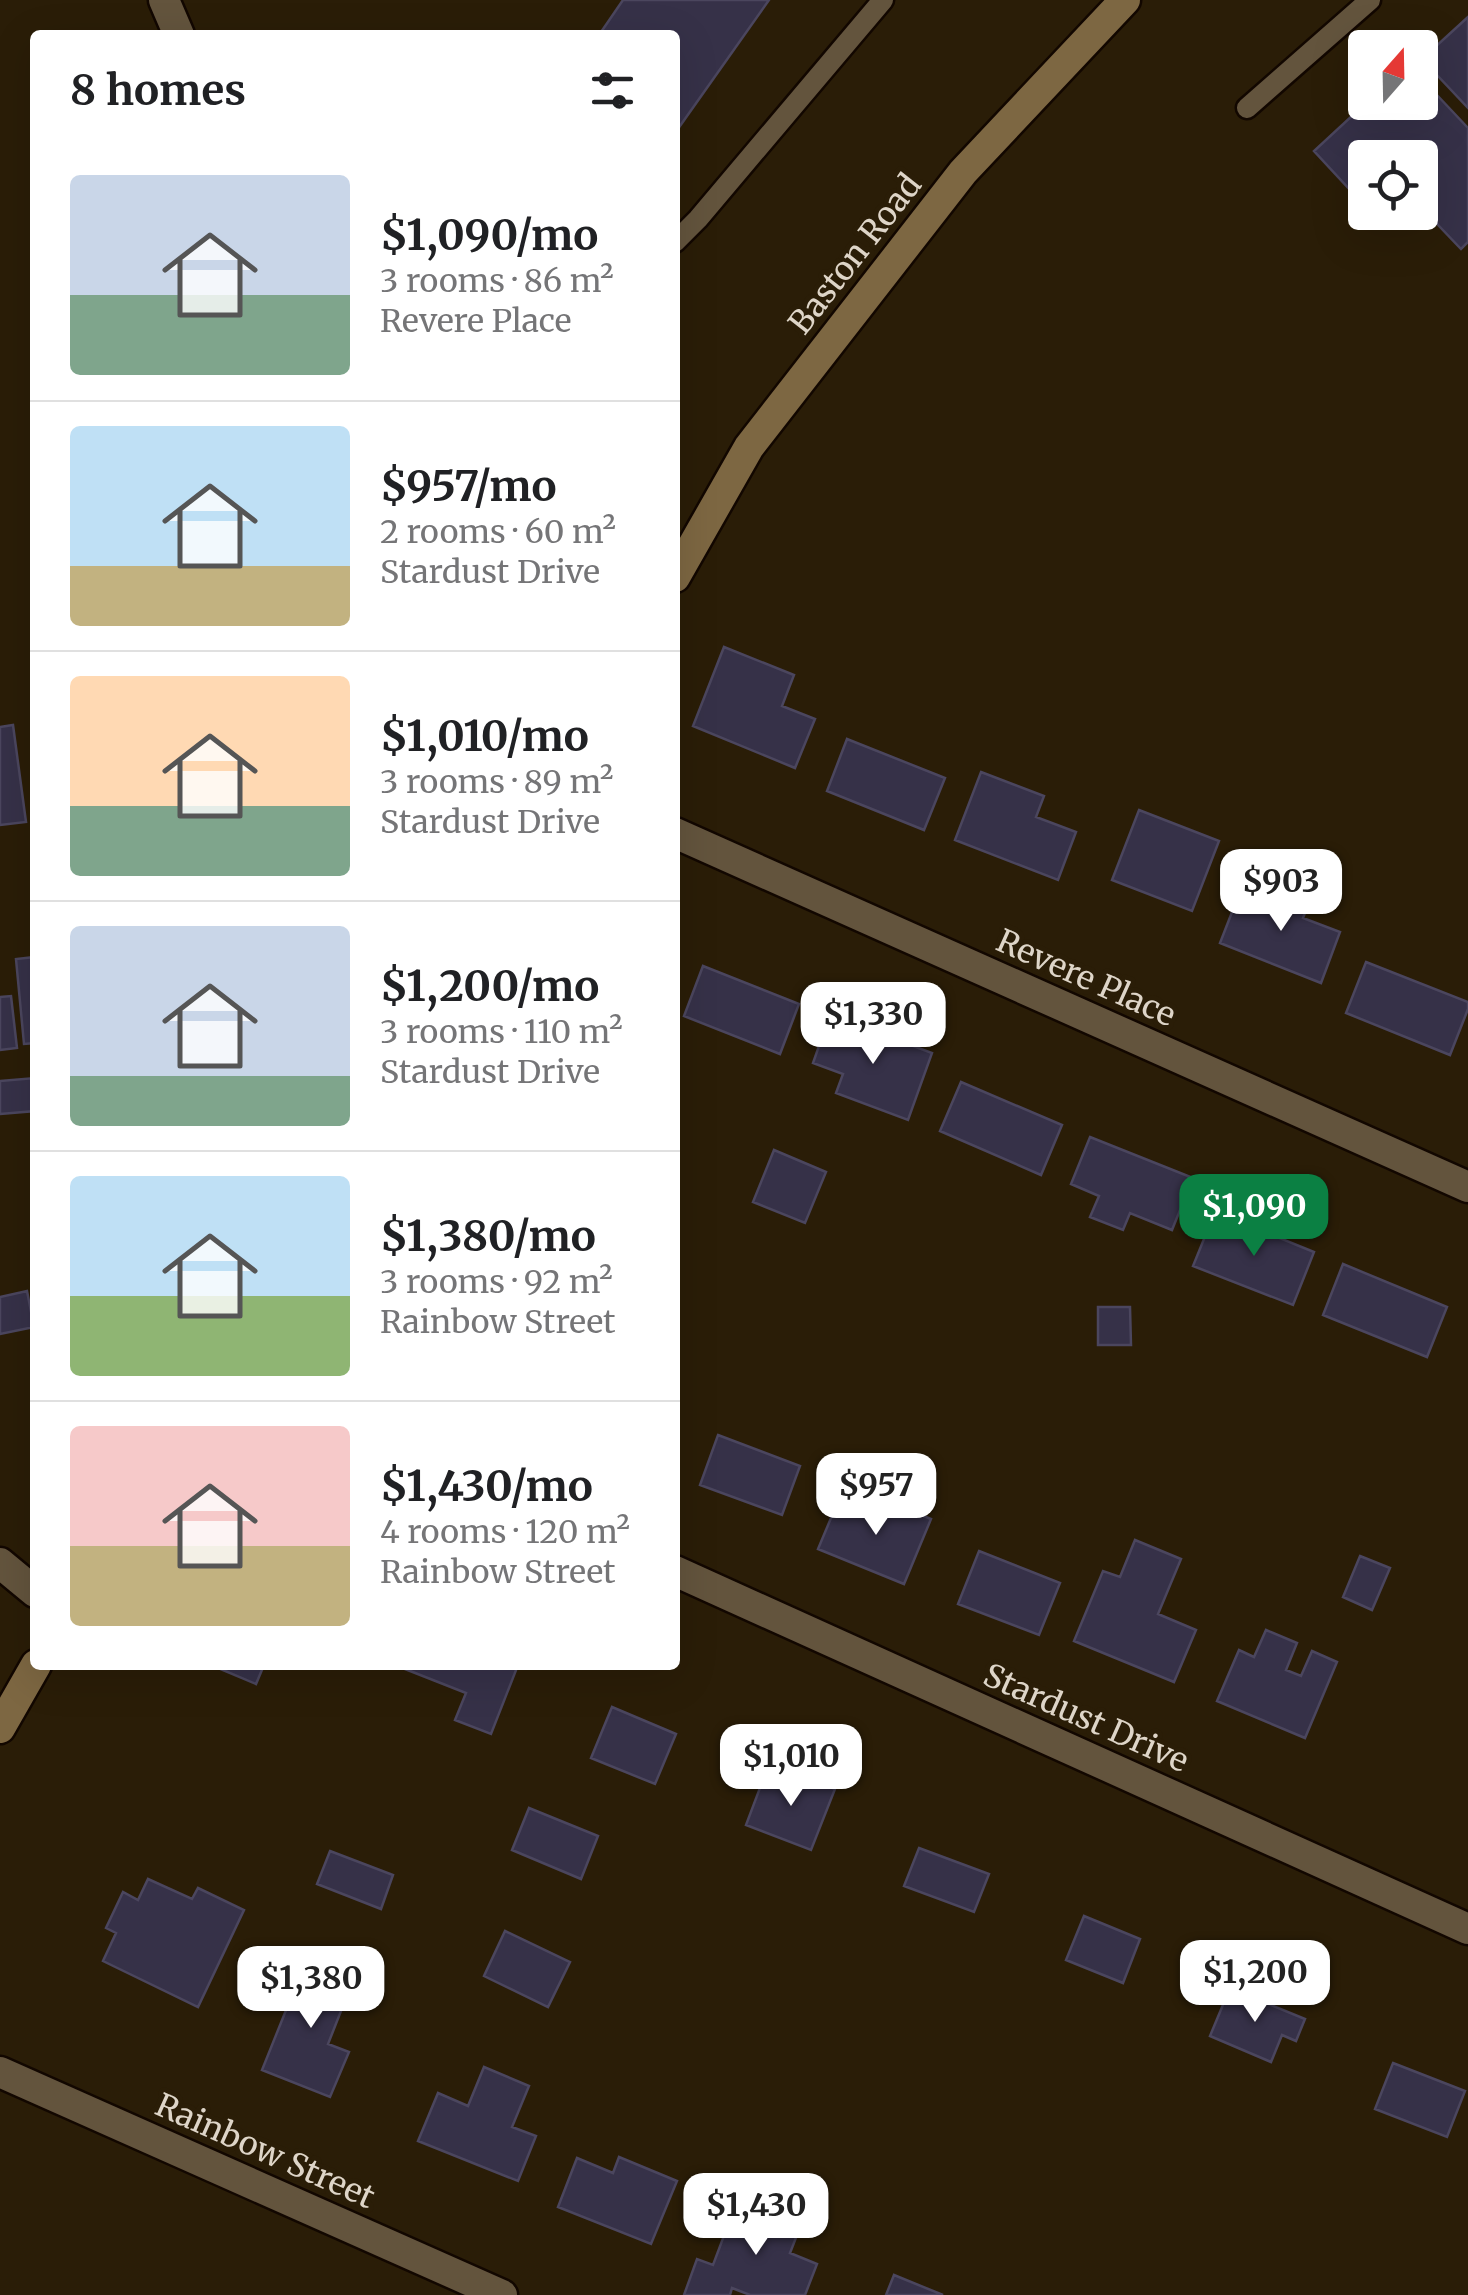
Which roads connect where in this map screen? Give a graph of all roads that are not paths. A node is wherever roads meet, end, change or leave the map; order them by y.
1 (164, 0) edge
2 (883, 0) edge
3 (1125, 0) edge
4 (1370, 0) edge
5 (177, 30) edge
6 (1247, 108) dead end
7 (680, 237) edge
8 (680, 564) edge
9 (680, 836) edge
10 (1468, 1188) edge
11 (0, 1563) edge
12 (680, 1573) edge
13 (30, 1588) edge
14 (33, 1670) edge
15 (0, 1728) edge
16 (1468, 1929) edge
17 (0, 2072) edge
18 (502, 2295) edge

1 - 5 street
2 - 7 lane
3 - 8 main road, Baston Road
4 - 6 lane
9 - 10 street, Revere Place
11 - 13 street
12 - 16 street, Stardust Drive
14 - 15 main road
17 - 18 street, Rainbow Street

